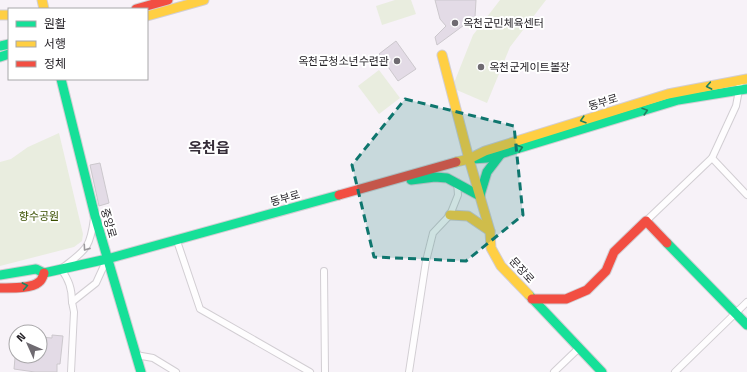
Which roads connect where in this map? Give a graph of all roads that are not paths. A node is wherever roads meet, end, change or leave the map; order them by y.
1 (168, 0) edge
2 (204, 0) edge
3 (140, 8) edge
4 (148, 16) edge
5 (442, 55) dead end
6 (61, 80) edge
7 (743, 80) edge
8 (743, 90) edge
9 (500, 155) junction
10 (712, 158) junction
11 (469, 159) junction
12 (408, 176) junction
13 (457, 182) junction
14 (747, 195) edge
15 (480, 196) junction
16 (450, 215) junction
17 (94, 216) junction
18 (646, 221) junction
19 (490, 231) junction
20 (177, 241) junction
21 (107, 259) junction
22 (61, 269) junction
23 (324, 271) dead end
24 (44, 273) junction
25 (0, 275) edge
26 (0, 288) edge
27 (532, 299) junction
28 (72, 302) junction
29 (747, 302) edge
30 (736, 313) junction
31 (747, 325) edge
32 (579, 348) junction
33 (136, 355) junction
34 (71, 372) edge
35 (141, 372) edge
36 (176, 372) edge
37 (310, 372) edge
38 (325, 372) edge
39 (409, 372) edge
40 (554, 372) edge
41 (602, 372) edge
42 (675, 372) edge

1 - 3 main road
2 - 4 main road
5 - 11 main road, 문장로
6 - 17 main road, 중앙로
7 - 8 street
7 -> 11 main road, 동부로
9 -> 8 main road, 동부로
8 - 10 street
9 - 11 main road, 동부로
9 - 15 main road
10 - 14 street
10 - 18 street
11 - 12 main road, 동부로
11 - 15 main road, 문장로
12 - 13 main road
12 - 20 main road, 동부로
13 - 15 main road
13 - 16 street
15 - 19 main road, 문장로
16 - 19 main road
16 - 39 street
17 - 21 main road, 중앙로
17 -> 22 street
18 - 27 main road
18 - 30 main road
19 - 27 main road, 문장로
20 - 21 main road, 동부로
20 - 37 street
21 - 22 main road, 동부로
21 - 28 street
21 - 33 main road, 중앙로
22 - 24 main road, 동부로
22 - 28 street
23 - 38 street
24 - 25 main road
26 -> 24 main road
27 - 32 main road, 문장로
28 - 34 street
29 - 30 street
30 - 31 main road
30 - 42 street
32 - 40 street
32 - 41 main road, 문장로
33 - 35 main road, 중앙로
33 - 36 street

